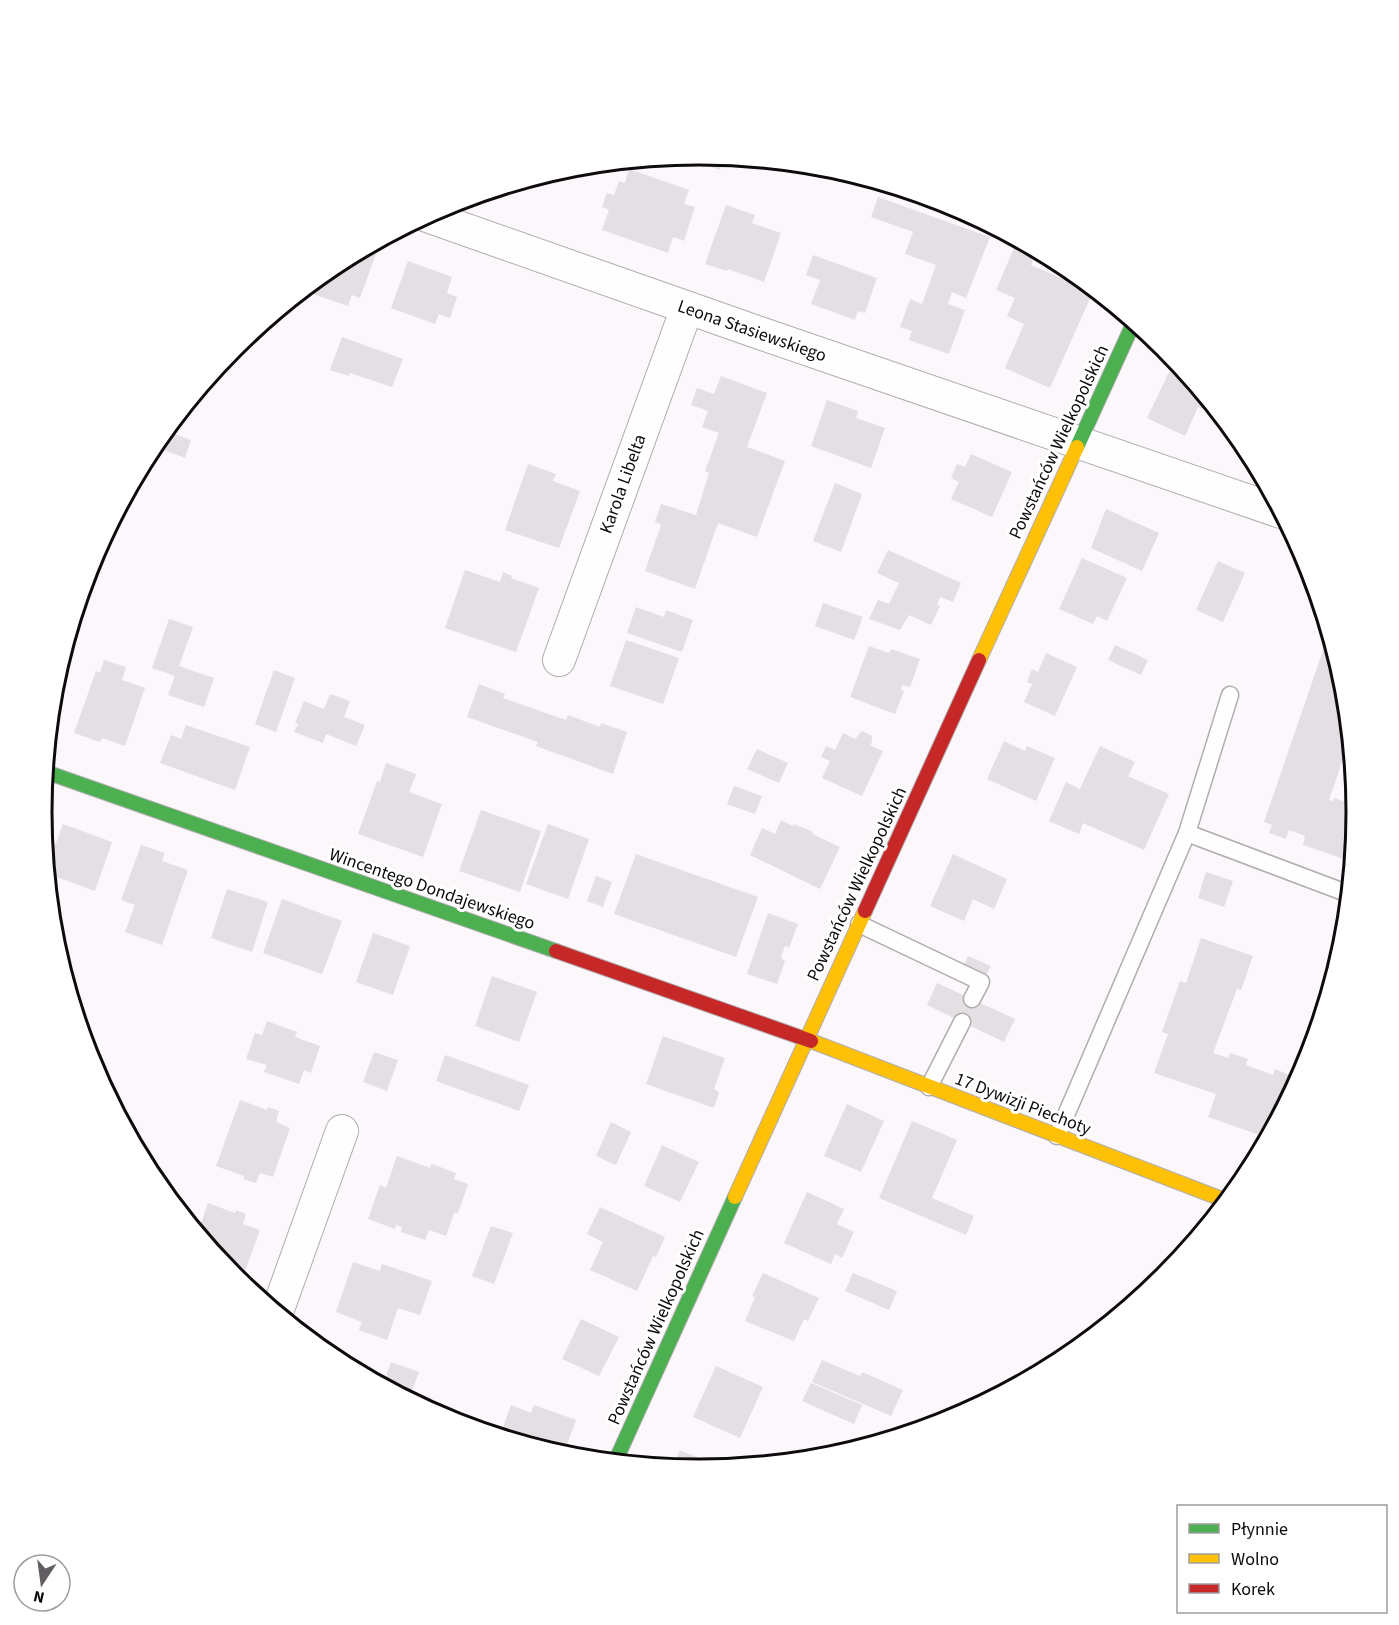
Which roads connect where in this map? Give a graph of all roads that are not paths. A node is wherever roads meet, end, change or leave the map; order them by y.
1 (440, 220) edge
2 (687, 308) junction
3 (1130, 330) edge
4 (1078, 443) junction
5 (1271, 508) edge
6 (559, 660) dead end
7 (1230, 695) dead end
8 (54, 775) edge
9 (1186, 833) junction
10 (1342, 891) edge
11 (859, 924) junction
12 (972, 999) dead end
13 (962, 1022) dead end
14 (806, 1039) junction
15 (929, 1087) junction
16 (342, 1131) dead end
17 (1057, 1136) junction
18 (1219, 1198) edge
19 (280, 1304) edge
20 (618, 1454) edge

1 - 2 street, Leona Stasiewskiego
2 - 4 street, Leona Stasiewskiego
2 - 6 street, Karola Libelta
3 - 4 street, Powstańców Wielkopolskich
4 - 5 street, Leona Stasiewskiego
4 - 11 street, Powstańców Wielkopolskich
7 - 9 lane
8 - 14 street, Wincentego Dondajewskiego
9 - 10 lane
9 - 17 lane
11 - 12 lane
11 - 14 street, Powstańców Wielkopolskich
13 - 15 lane
14 - 15 street, 17 Dywizji Piechoty
14 - 20 street, Powstańców Wielkopolskich
15 - 17 street, 17 Dywizji Piechoty
16 - 19 street
17 - 18 street, 17 Dywizji Piechoty

